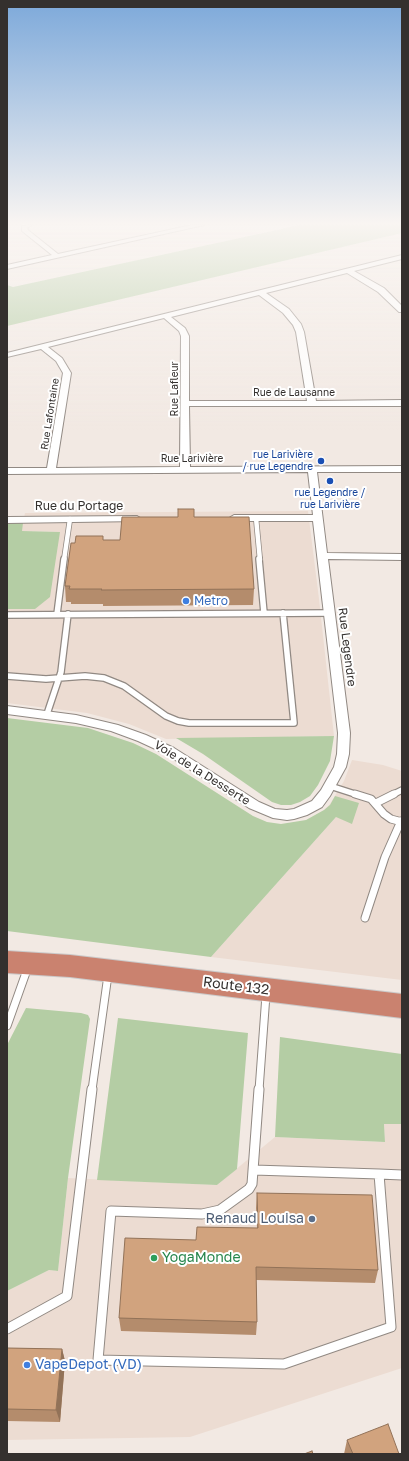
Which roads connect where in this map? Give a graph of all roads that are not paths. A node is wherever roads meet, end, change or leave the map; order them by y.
1 (255, 293) edge
2 (262, 293) edge
3 (384, 293) edge
4 (402, 310) edge
5 (166, 316) junction
6 (42, 346) junction
7 (7, 355) edge
8 (402, 403) edge
9 (186, 404) junction
10 (312, 404) junction
11 (402, 469) edge
12 (185, 470) junction
13 (312, 470) junction
14 (7, 471) edge
15 (51, 471) junction
16 (225, 518) edge
17 (256, 518) junction
18 (318, 518) junction
19 (70, 519) junction
20 (146, 519) edge
21 (7, 520) edge
22 (323, 556) junction
23 (402, 557) edge
24 (264, 613) junction
25 (283, 613) junction
26 (330, 613) junction
27 (7, 614) edge
28 (57, 614) junction
29 (68, 614) junction
30 (7, 676) edge
31 (59, 678) junction
32 (7, 710) edge
33 (47, 714) junction
34 (330, 786) junction
35 (402, 790) edge
36 (376, 803) junction
37 (302, 812) joint
38 (401, 821) edge
39 (365, 918) dead end
40 (18, 960) edge
41 (109, 971) junction
42 (266, 989) junction
43 (402, 1006) edge
44 (7, 1026) edge
45 (254, 1170) junction
46 (379, 1174) junction
47 (402, 1175) edge
48 (7, 1329) edge

1 - 5 street
2 - 10 street
3 - 4 street
5 - 6 street
5 - 9 street, Rue Lafleur
6 - 7 street
6 - 15 street, Rue Lafontaine
8 - 10 street, Rue de Lausanne
9 - 10 street, Rue de Lausanne
9 - 12 street, Rue Lafleur
11 - 13 street, Rue Larivière
12 - 13 street, Rue Larivière
12 - 15 street, Rue Larivière
13 - 18 street, Rue Legendre
14 - 15 street, Rue Larivière
16 - 17 street
17 - 18 street
17 - 24 lane
18 - 22 street, Rue Legendre
19 - 20 street, Rue du Portage
19 - 21 street, Rue du Portage
19 - 28 lane
22 - 23 street
22 - 26 street, Rue Legendre
24 - 25 lane
24 - 29 lane
25 - 26 lane
25 - 31 lane
26 - 34 street, Rue Legendre
27 - 28 lane
28 - 29 lane
29 - 31 lane
30 - 31 lane
31 - 33 lane
32 - 33 street, Voie de la Desserte
33 - 37 street, Voie de la Desserte
34 - 36 lane
34 - 37 street, Rue Legendre
35 - 36 lane
36 - 38 lane
38 - 39 lane
40 - 41 highway, Route 132
40 - 44 lane
41 - 42 highway, Route 132
41 - 48 lane
42 - 43 highway, Route 132
42 - 45 lane
45 - 46 lane
45 - 46 lane
46 - 47 lane

